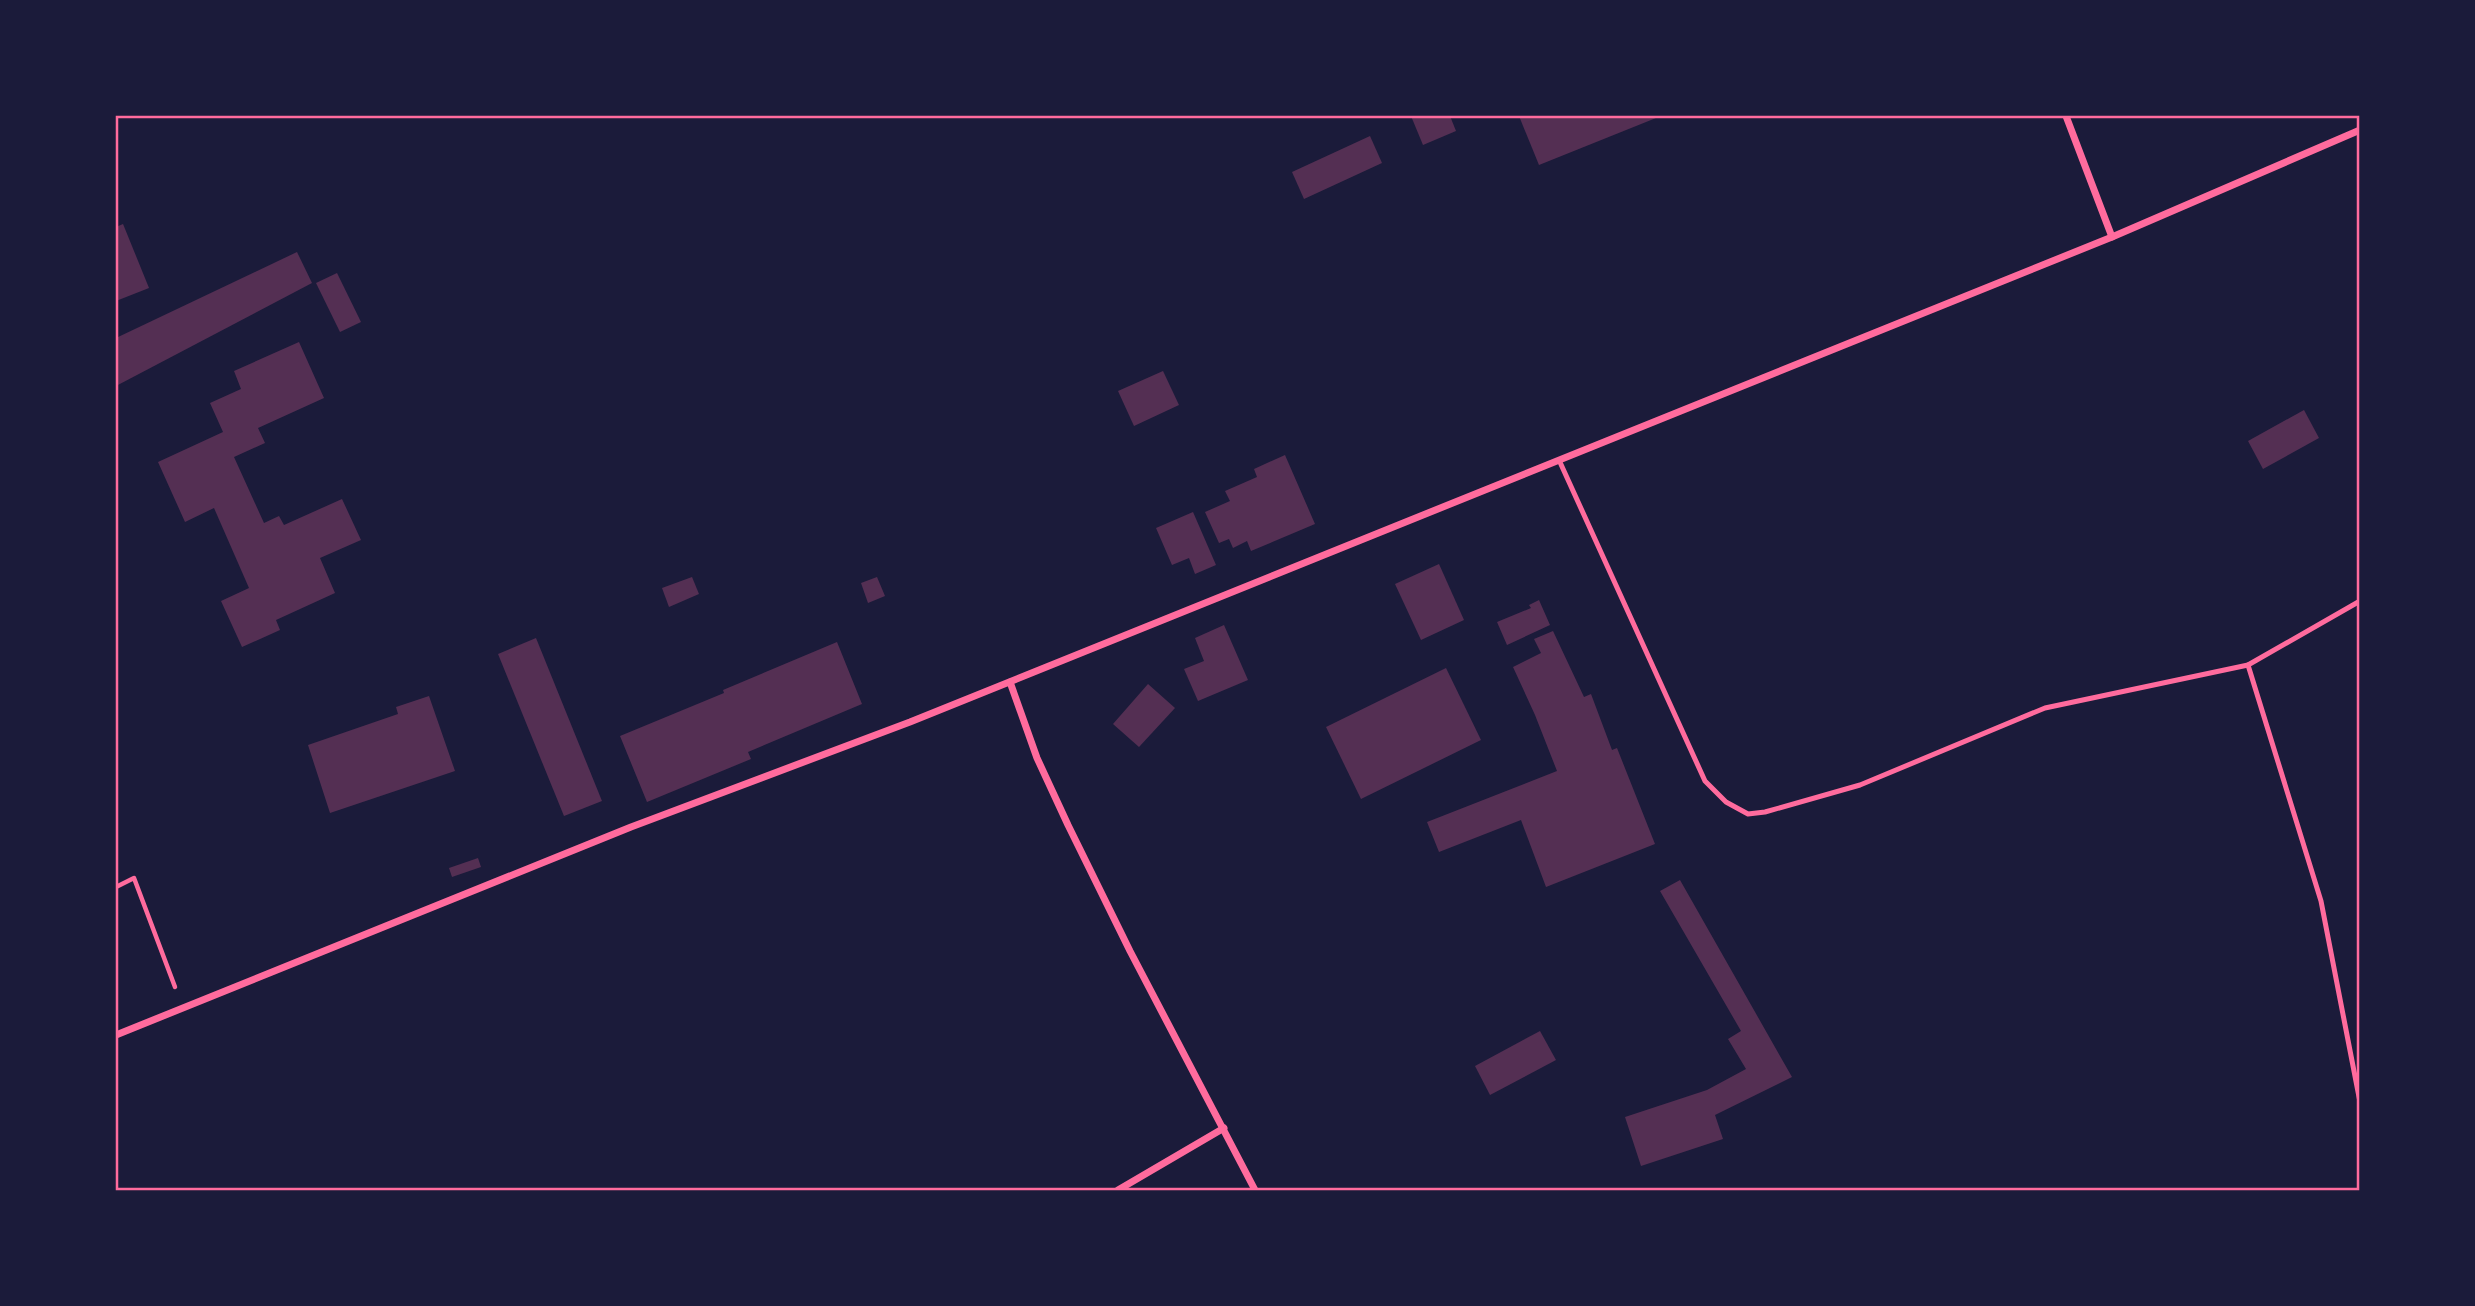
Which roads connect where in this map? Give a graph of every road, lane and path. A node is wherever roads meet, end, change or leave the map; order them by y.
1 (2066, 116) edge
2 (2360, 130) edge
3 (2112, 237) junction
4 (1559, 460) junction
5 (2360, 601) edge
6 (2248, 665) junction
7 (1010, 682) junction
8 (116, 887) edge
9 (183, 1008) junction
10 (116, 1035) edge
11 (2360, 1102) edge
12 (1224, 1128) junction
13 (1118, 1191) edge
14 (1255, 1191) edge

1 - 3 street
2 - 3 street
3 - 4 street
4 - 6 lane
4 - 7 street
5 - 6 lane
6 - 11 lane
7 - 9 street
7 - 12 street
8 - 9 path
9 - 10 street
12 - 13 street
12 - 14 street

